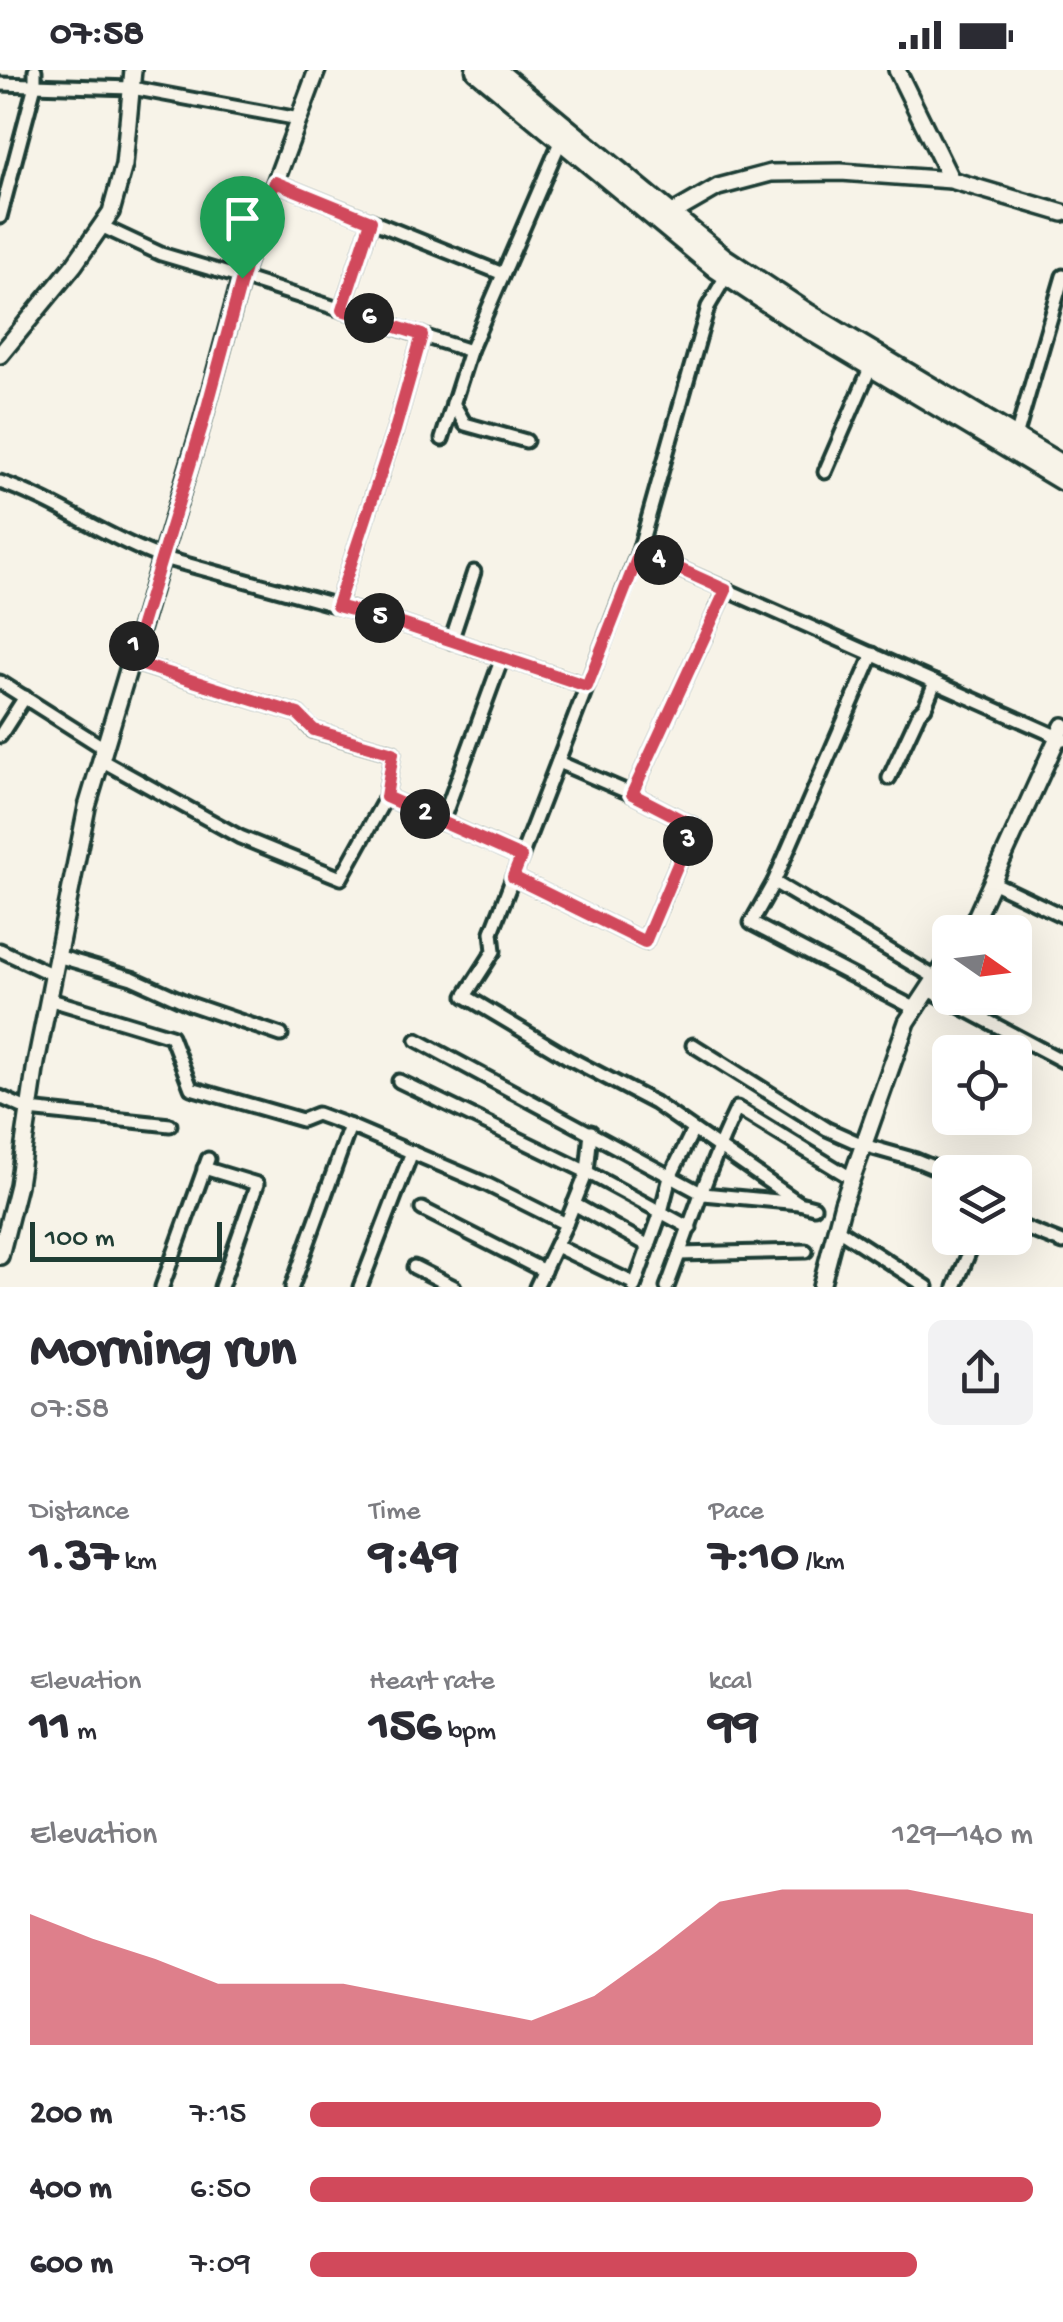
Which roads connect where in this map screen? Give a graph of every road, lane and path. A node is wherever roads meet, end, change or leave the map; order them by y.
1 (35, 70) edge
2 (134, 70) edge
3 (317, 70) edge
4 (476, 70) edge
5 (496, 70) edge
6 (898, 70) edge
7 (0, 84) edge
8 (35, 85) junction
9 (132, 88) junction
10 (299, 119) junction
11 (561, 140) junction
12 (952, 180) junction
13 (275, 182) junction
14 (1063, 213) edge
15 (0, 217) edge
16 (666, 219) junction
17 (371, 221) junction
18 (101, 226) junction
19 (730, 270) junction
20 (503, 274) junction
21 (1063, 276) edge
22 (242, 278) junction
23 (342, 310) junction
24 (422, 335) junction
25 (470, 351) junction
26 (0, 355) edge
27 (871, 366) junction
28 (453, 403) junction
29 (1016, 437) junction
30 (442, 439) dead end
31 (526, 441) dead end
32 (1063, 466) edge
33 (825, 472) dead end
34 (1063, 481) edge
35 (0, 482) edge
36 (640, 551) junction
37 (160, 558) junction
38 (474, 572) dead end
39 (726, 590) junction
40 (337, 606) junction
41 (450, 640) junction
42 (873, 654) junction
43 (502, 658) junction
44 (130, 661) junction
45 (0, 682) edge
46 (935, 682) junction
47 (587, 686) junction
48 (25, 698) junction
49 (1062, 734) edge
50 (0, 736) edge
51 (102, 754) junction
52 (558, 762) junction
53 (889, 778) dead end
54 (632, 794) junction
55 (386, 797) junction
56 (442, 822) junction
57 (521, 857) junction
58 (513, 877) junction
59 (774, 882) junction
60 (992, 882) junction
61 (976, 915) edge
62 (1063, 916) edge
63 (0, 950) edge
64 (57, 956) junction
65 (53, 976) junction
66 (932, 984) joint
67 (48, 999) junction
68 (916, 1010) junction
69 (985, 1015) edge
70 (281, 1036) dead end
71 (417, 1040) dead end
72 (693, 1045) dead end
73 (1063, 1061) edge
74 (399, 1081) dead end
75 (0, 1097) edge
76 (28, 1110) junction
77 (170, 1126) dead end
78 (350, 1126) junction
79 (693, 1130) junction
80 (591, 1132) junction
81 (863, 1145) junction
82 (718, 1148) junction
83 (412, 1152) junction
84 (932, 1167) edge
85 (587, 1172) junction
86 (670, 1177) junction
87 (852, 1178) junction
88 (702, 1194) junction
89 (799, 1203) junction
90 (574, 1204) junction
91 (814, 1206) dead end
92 (6, 1209) edge
93 (422, 1209) dead end
94 (661, 1212) junction
95 (566, 1224) junction
96 (690, 1228) junction
97 (836, 1228) junction
98 (1032, 1231) edge
99 (1063, 1243) edge
100 (556, 1246) junction
101 (648, 1246) junction
102 (806, 1251) dead end
103 (680, 1254) junction
104 (968, 1255) edge
105 (0, 1256) edge
106 (414, 1267) dead end
107 (544, 1271) junction
108 (634, 1286) edge
109 (162, 1287) edge
110 (220, 1287) edge
111 (292, 1287) edge
112 (360, 1287) edge
113 (454, 1287) edge
114 (536, 1287) edge
115 (666, 1287) edge
116 (822, 1287) edge
117 (927, 1287) edge
118 (955, 1287) edge

1 - 8 street
2 - 9 street
3 - 10 street
4 - 11 main road
5 - 16 main road
6 - 12 street
7 - 8 street
8 - 9 street
8 - 15 street
9 - 10 street
9 - 18 street
10 - 13 street
11 - 16 main road
11 - 20 street
12 - 14 street
12 - 16 street
13 - 17 street
13 - 22 street
16 - 19 main road
17 - 20 street
17 - 23 street
18 - 22 street
18 - 26 street
19 - 27 main road
19 - 29 main road
19 - 36 street
20 - 25 street
21 - 29 street
22 - 23 street
22 - 37 street
23 - 24 street
24 - 25 street
24 - 40 street
25 - 28 street
27 - 33 street
27 - 34 main road
28 - 30 street
28 - 31 street
29 - 32 main road
35 - 37 street
36 - 39 street
36 - 47 street
37 - 40 street
37 - 44 street
38 - 41 street
39 - 42 street
39 - 54 street
40 - 41 street
41 - 43 street
42 - 46 street
42 - 59 street
43 - 47 street
43 - 56 street
44 - 51 street
44 - 55 street
45 - 48 street
46 - 49 street
46 - 53 street
47 - 52 street
48 - 50 street
48 - 51 street
49 - 60 street
51 - 55 street
51 - 64 street
52 - 54 street
52 - 57 street
54 - 58 street
55 - 56 street
56 - 57 street
57 - 58 street
58 - 79 street
59 - 66 street
59 - 68 street
60 - 61 street
60 - 62 street
63 - 65 street
64 - 65 street
64 - 70 street
65 - 67 street
66 - 68 street
67 - 76 street
67 - 78 street
68 - 81 street
69 - 73 street
71 - 80 street
72 - 81 street
74 - 85 street
75 - 76 street
76 - 77 street
76 - 92 street
78 - 83 street
78 - 111 street
79 - 82 street
79 - 86 street
80 - 85 street
80 - 86 street
81 - 84 street
81 - 87 street
82 - 87 street
82 - 88 street
82 - 89 street
83 - 95 street
83 - 112 street
85 - 90 street
85 - 94 street
86 - 88 street
86 - 94 street
87 - 97 street
88 - 89 street
88 - 96 street
89 - 91 street
90 - 95 street
90 - 101 street
92 - 105 street
93 - 107 street
94 - 96 street
94 - 101 street
95 - 100 street
96 - 103 street
97 - 116 street
97 - 117 street
98 - 99 street
100 - 107 street
100 - 108 street
101 - 108 street
102 - 103 street
103 - 115 street
104 - 118 street
106 - 113 street
107 - 114 street
109 - 110 street

